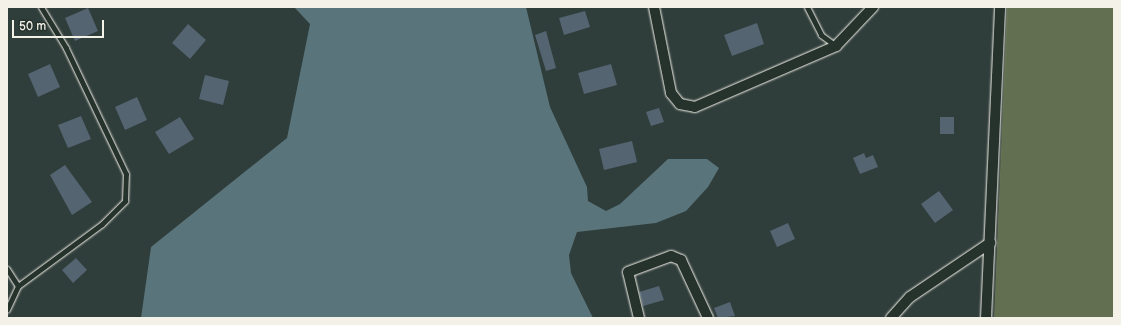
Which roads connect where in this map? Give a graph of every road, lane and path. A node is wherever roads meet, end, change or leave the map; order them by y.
1 (41, 7) edge
2 (654, 7) edge
3 (807, 7) edge
4 (873, 7) edge
5 (1000, 7) edge
6 (836, 46) junction
7 (990, 243) junction
8 (7, 269) edge
9 (18, 286) junction
10 (7, 310) edge
11 (639, 318) edge
12 (708, 318) edge
13 (891, 318) edge
14 (986, 318) edge

1 - 9 lane
2 - 6 street
3 - 6 lane
4 - 6 street
5 - 7 street
7 - 13 street
7 - 14 street
8 - 9 lane
9 - 10 lane
11 - 12 street

